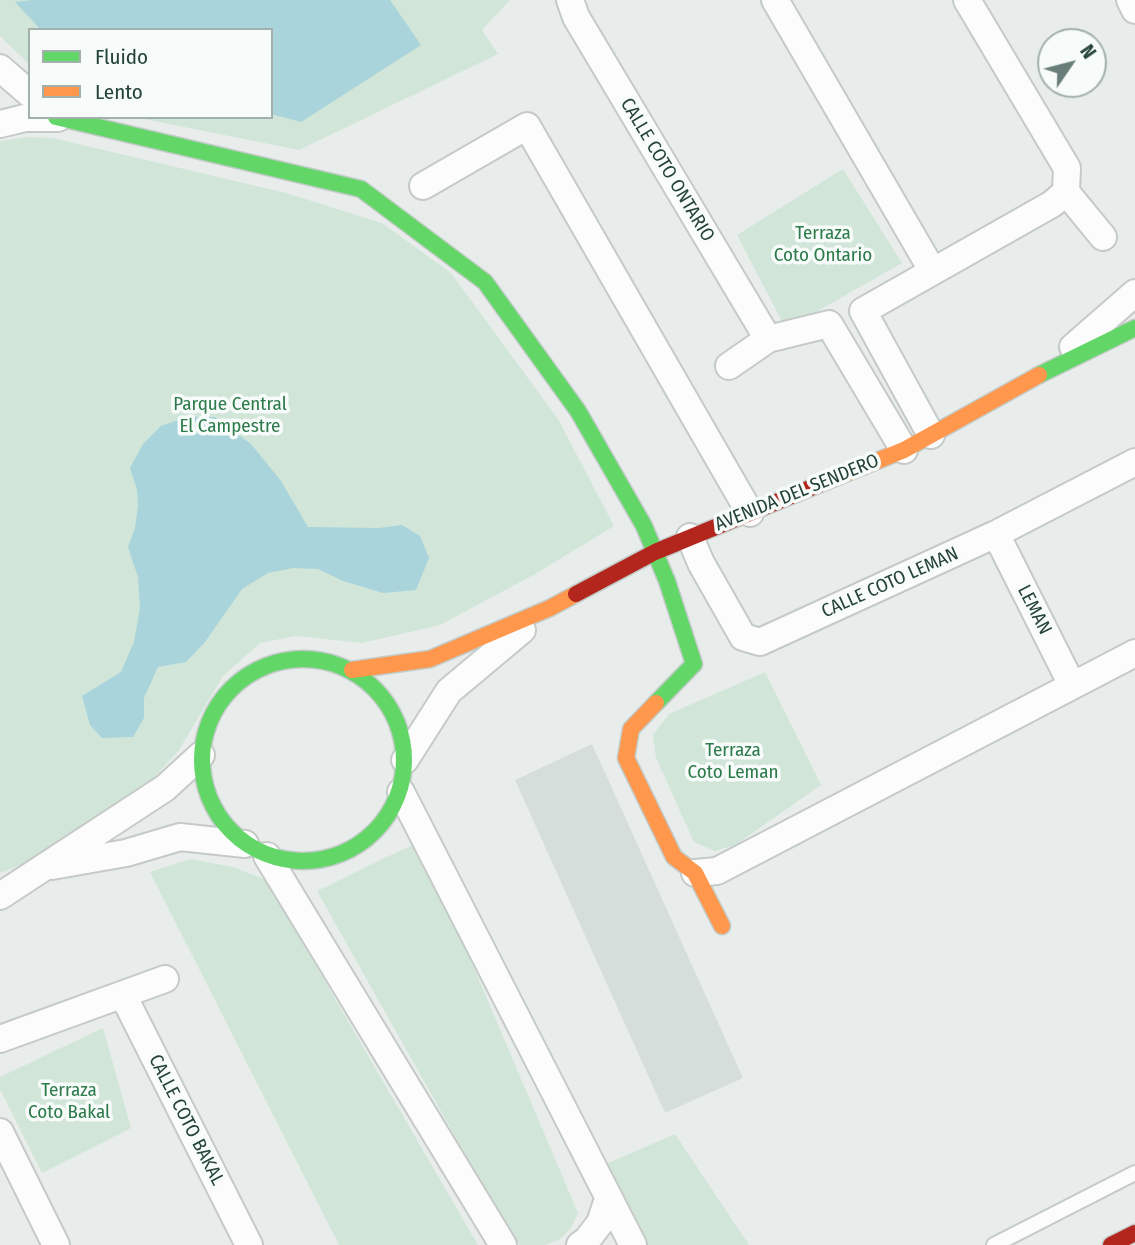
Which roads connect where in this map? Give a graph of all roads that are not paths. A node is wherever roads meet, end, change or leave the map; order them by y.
1 (570, 0) edge
2 (775, 0) edge
3 (967, 0) edge
4 (1130, 0) edge
5 (1135, 10) edge
6 (0, 68) edge
7 (28, 92) edge
8 (28, 118) edge
9 (61, 119) edge
10 (0, 124) edge
11 (423, 186) dead end
12 (1066, 192) junction
13 (1103, 237) dead end
14 (932, 270) junction
15 (1135, 293) edge
16 (1135, 328) edge
17 (768, 339) junction
18 (729, 366) dead end
19 (1042, 373) junction
20 (931, 435) junction
21 (904, 450) junction
22 (1135, 463) edge
23 (750, 513) junction
24 (996, 534) junction
25 (690, 537) junction
26 (656, 552) junction
27 (550, 608) junction
28 (1135, 653) edge
29 (352, 670) junction
30 (1072, 685) junction
31 (201, 755) junction
32 (405, 760) junction
33 (401, 792) junction
34 (256, 850) junction
35 (40, 868) junction
36 (695, 873) junction
37 (0, 896) edge
38 (722, 926) dead end
39 (165, 979) dead end
40 (122, 995) junction
41 (0, 1039) edge
42 (0, 1132) edge
43 (1135, 1173) edge
44 (608, 1199) junction
45 (1135, 1233) edge
46 (56, 1245) edge
47 (249, 1245) edge
48 (503, 1245) edge
49 (580, 1245) edge
50 (633, 1245) edge
51 (994, 1245) edge
52 (1111, 1245) edge

1 - 17 street, CALLE COTO ONTARIO
2 - 14 street
3 - 12 street
4 - 5 street
6 - 7 street
8 - 10 street
9 - 26 street
11 - 23 street
12 - 13 street
12 - 14 street
14 - 20 street
15 - 19 street, AVENIDA DEL SENDERO
16 - 19 street, AVENIDA DEL SENDERO
17 - 18 street
17 - 21 street
19 - 20 street, AVENIDA DEL SENDERO
20 - 21 street, AVENIDA DEL SENDERO
21 - 23 street, AVENIDA DEL SENDERO
22 - 24 street, CALLE COTO LEMAN
23 - 25 street, AVENIDA DEL SENDERO
24 - 25 street, CALLE COTO LEMAN
24 - 30 street, LEMAN
25 - 26 street, AVENIDA DEL SENDERO
26 - 27 street, AVENIDA DEL SENDERO
26 - 36 street
27 - 29 street, AVENIDA DEL SENDERO
27 - 32 street, AVENIDA DEL SENDERO
28 - 30 street
29 - 31 street
29 - 32 street
30 - 36 street
31 - 34 street
31 - 35 street
32 - 33 street
33 - 34 street
33 - 44 street
34 - 35 street
34 - 48 street
35 - 37 street
36 - 38 street
39 - 40 street
40 - 41 street
40 - 47 street, CALLE COTO BAKAL
42 - 46 street
43 - 51 lane
44 - 49 street
44 - 50 street
45 - 52 street

